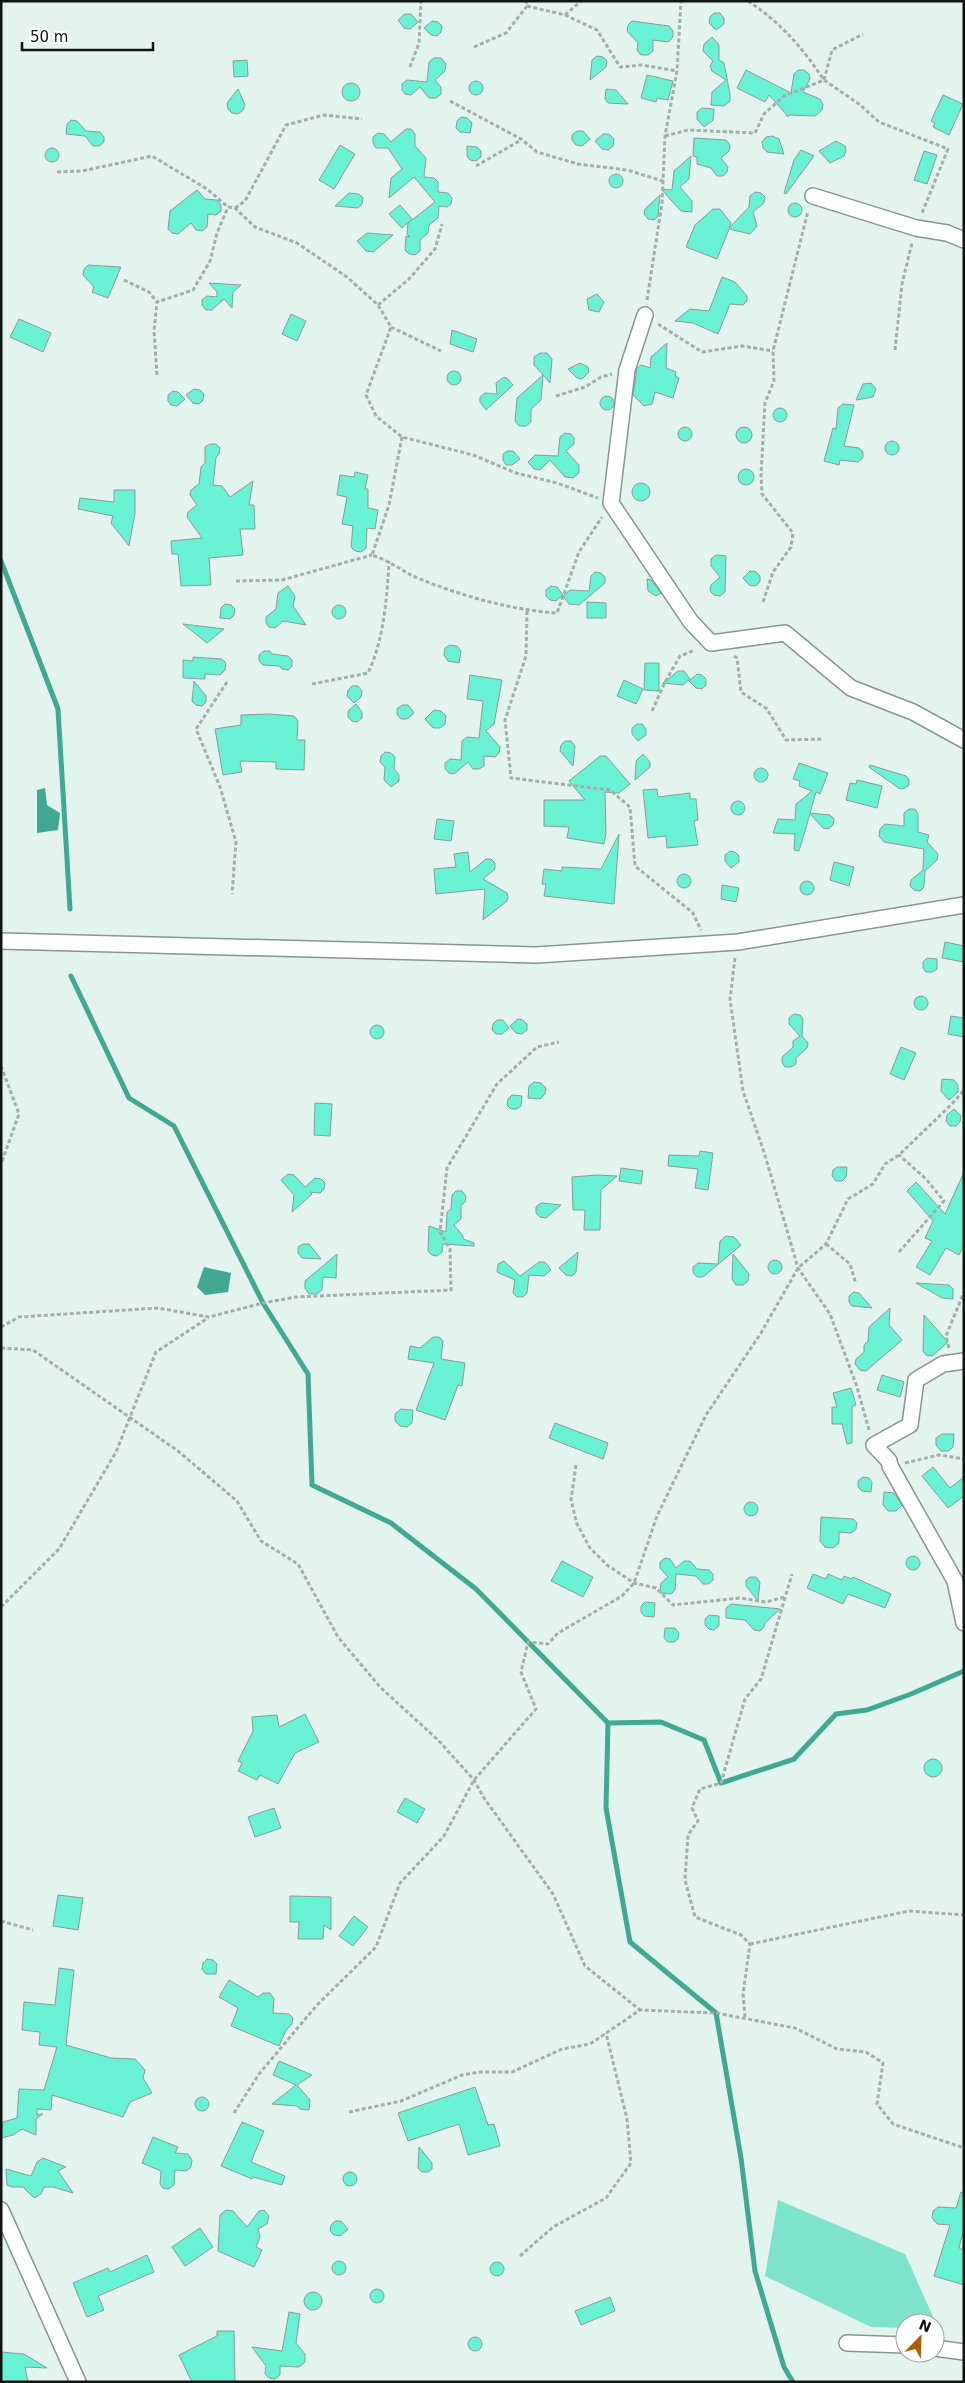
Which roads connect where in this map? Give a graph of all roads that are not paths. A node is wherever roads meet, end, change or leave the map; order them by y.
1 (813, 196) road end
2 (964, 240) edge
3 (645, 315) road end
4 (964, 740) edge
5 (964, 905) edge
6 (1, 941) edge
7 (958, 1361) edge
8 (964, 1623) edge
9 (1, 2210) edge
10 (847, 2343) dead end
11 (895, 2345) edge
12 (945, 2349) edge
13 (964, 2352) edge
14 (78, 2382) edge

1 - 2 street
3 - 4 street
5 - 6 street
7 - 8 street
9 - 14 street
10 - 11 street
12 - 13 street

